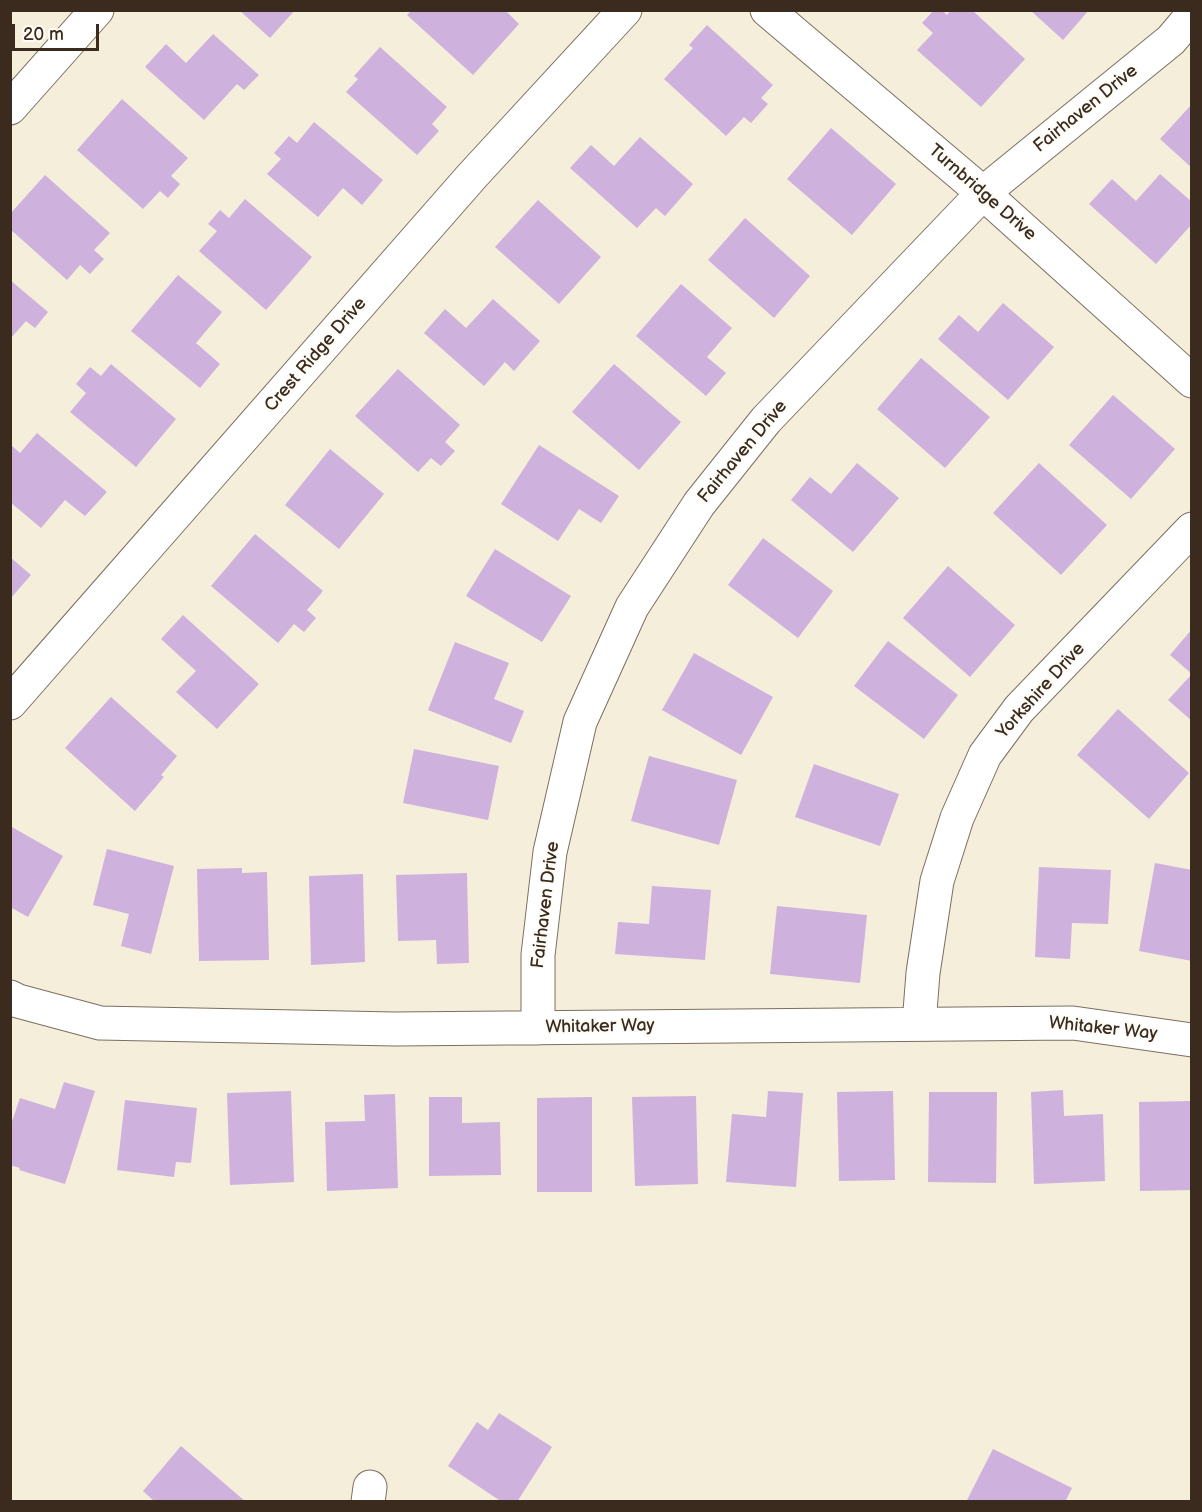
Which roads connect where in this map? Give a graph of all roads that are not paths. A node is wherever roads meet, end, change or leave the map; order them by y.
1 (97, 10) edge
2 (626, 10) edge
3 (767, 10) edge
4 (1191, 15) edge
5 (10, 108) edge
6 (983, 193) junction
7 (1191, 381) edge
8 (1191, 530) edge
9 (10, 703) edge
10 (10, 997) edge
11 (919, 1024) junction
12 (538, 1028) junction
13 (1191, 1040) edge

1 - 5 street
2 - 9 street, Crest Ridge Drive
3 - 6 street, Turnbridge Drive
4 - 6 street, Fairhaven Drive
6 - 7 street, Turnbridge Drive
6 - 12 street, Fairhaven Drive
8 - 11 street, Yorkshire Drive
10 - 12 street, Whitaker Way
11 - 12 street, Whitaker Way
11 - 13 street, Whitaker Way

